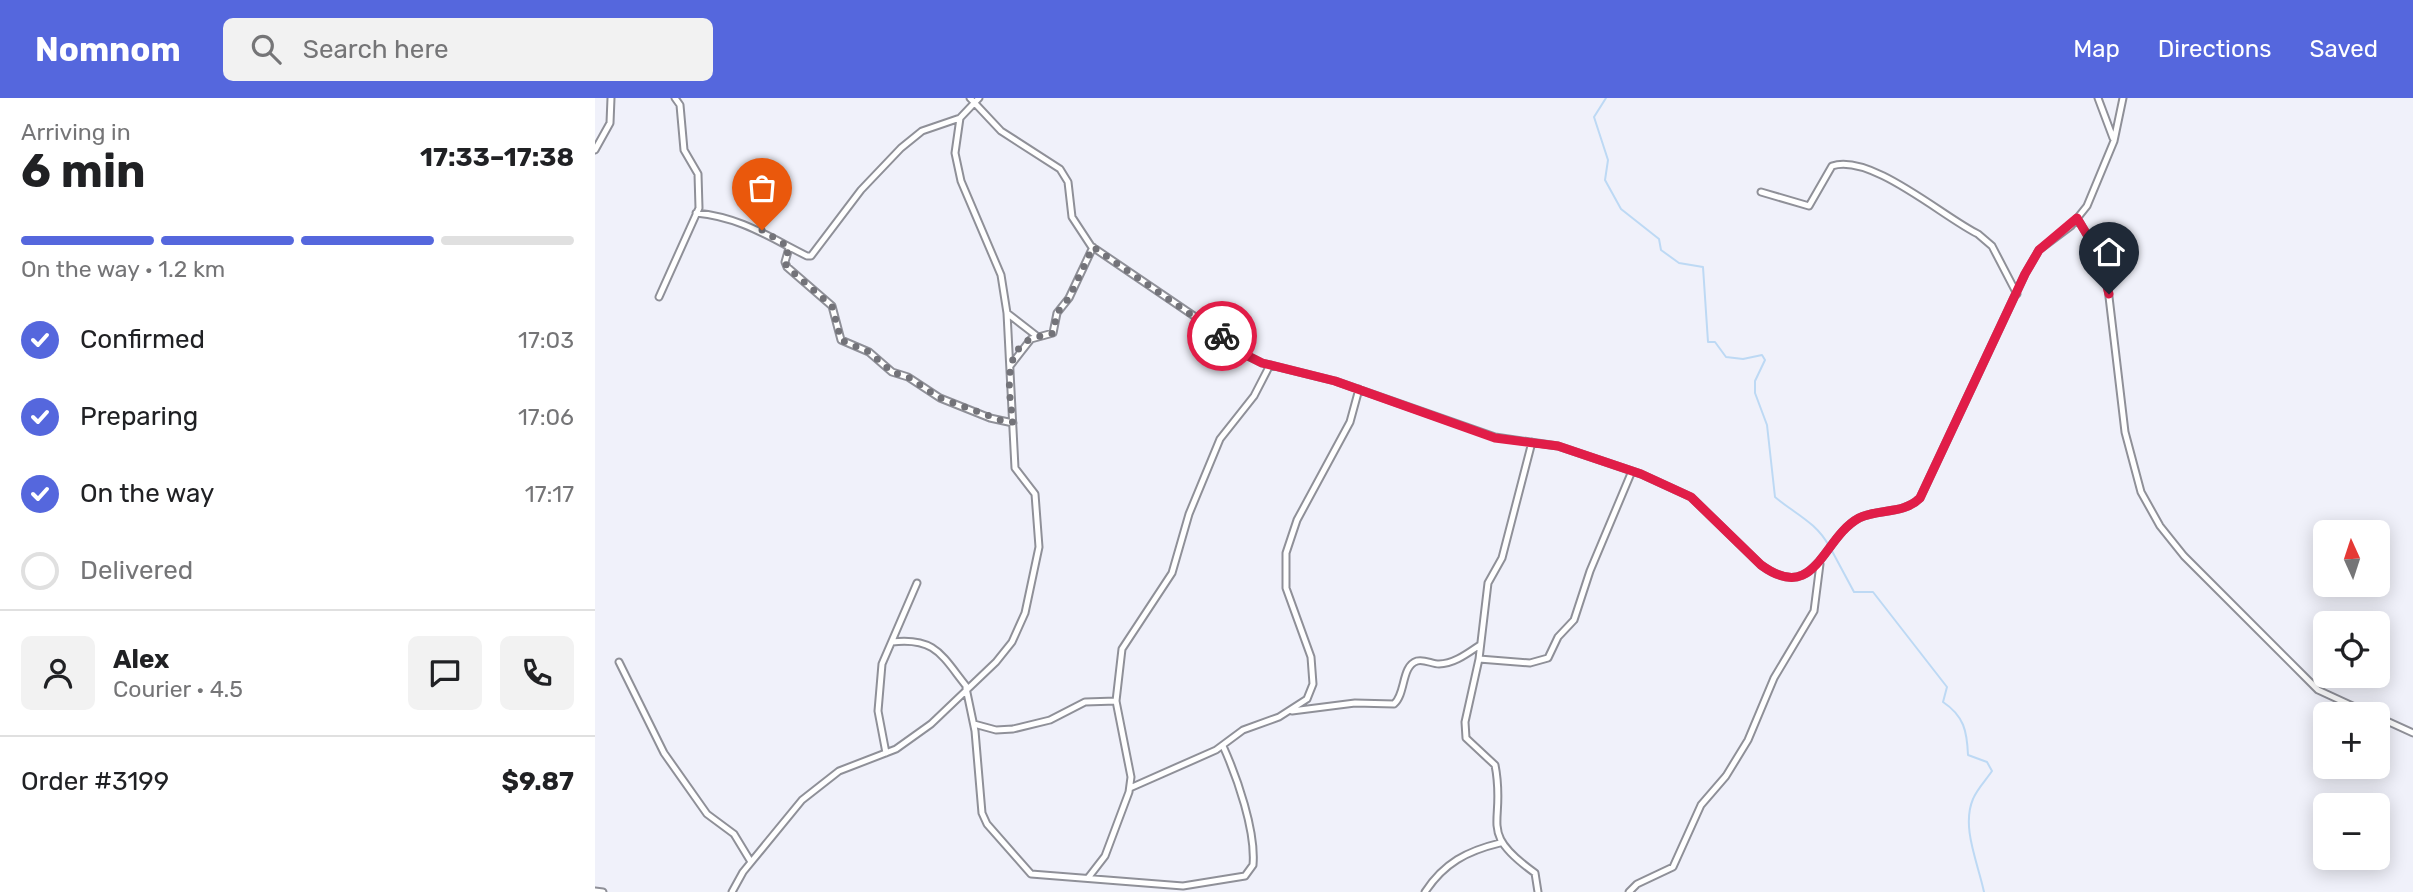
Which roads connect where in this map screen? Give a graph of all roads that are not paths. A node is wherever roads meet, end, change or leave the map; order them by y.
1 (611, 98) edge
2 (675, 98) edge
3 (2098, 98) edge
4 (2123, 98) edge
5 (975, 99) edge
6 (960, 118) junction
7 (2114, 141) junction
8 (595, 150) edge
9 (1761, 192) dead end
10 (696, 213) junction
11 (2077, 218) junction
12 (789, 247) junction
13 (1093, 247) junction
14 (2017, 294) junction
15 (659, 297) dead end
16 (1007, 313) junction
17 (1038, 337) junction
18 (1270, 365) junction
19 (1009, 368) junction
20 (1359, 389) junction
21 (1013, 422) junction
22 (1532, 442) junction
23 (1632, 471) junction
24 (1820, 564) junction
25 (917, 583) dead end
26 (892, 642) junction
27 (1480, 645) junction
28 (1479, 659) junction
29 (619, 662) dead end
30 (967, 687) junction
31 (1116, 701) junction
32 (2344, 702) edge
33 (1289, 712) junction
34 (2390, 723) edge
35 (974, 724) junction
36 (2413, 733) edge
37 (1223, 746) junction
38 (886, 753) junction
39 (1129, 788) junction
40 (1500, 843) junction
41 (751, 862) junction
42 (1088, 878) junction
43 (1156, 884) junction
44 (595, 891) edge
45 (603, 892) edge
46 (732, 892) edge
47 (1158, 892) edge
48 (1425, 892) edge
49 (1538, 892) edge
50 (1629, 892) edge

1 - 8 street
2 - 10 street
3 - 7 street
4 - 7 street
5 - 6 street
5 - 13 street
6 - 12 street
6 - 16 street
7 - 11 street
9 - 14 street
10 - 12 street
10 - 15 street
11 - 14 street
11 - 32 street
12 - 21 street
13 - 17 street
13 - 18 street
14 - 24 street
16 - 17 street
16 - 19 street
17 - 19 street
18 - 20 street
18 - 31 street
19 - 21 street
20 - 22 street
20 - 33 street
21 - 30 street
22 - 23 street
22 - 27 street
23 - 24 street
23 - 28 street
24 - 50 street
25 - 26 street
26 - 30 street
26 - 38 street
27 - 28 street
27 - 33 street
28 - 40 street
29 - 41 street
30 - 35 street
30 - 38 street
31 - 35 street
31 - 39 street
33 - 37 street
34 - 36 street
35 - 42 street
37 - 39 street
37 - 43 street
38 - 41 street
39 - 42 street
40 - 48 street
40 - 49 street
41 - 46 street
42 - 43 street
43 - 47 street
44 - 45 street

